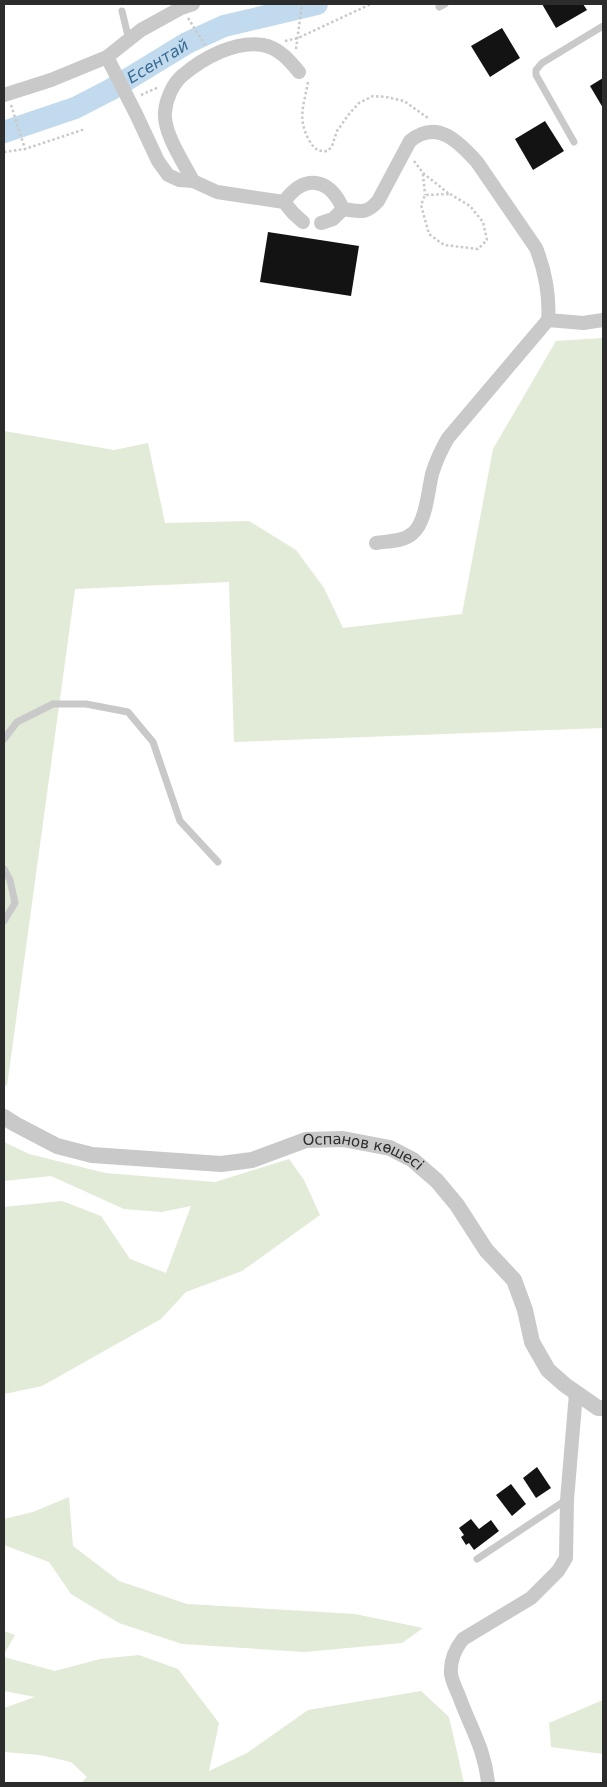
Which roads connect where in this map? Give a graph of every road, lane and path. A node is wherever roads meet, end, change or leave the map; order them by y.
1 (302, 4) edge
2 (371, 4) edge
3 (185, 5) edge
4 (122, 11) dead end
5 (603, 26) edge
6 (307, 34) dead end
7 (129, 40) junction
8 (299, 55) dead end
9 (212, 57) junction
10 (107, 58) junction
11 (303, 75) joint
12 (4, 95) edge
13 (12, 110) dead end
14 (429, 119) dead end
15 (85, 129) dead end
16 (574, 142) dead end
17 (25, 149) junction
18 (405, 150) junction
19 (4, 152) edge
20 (423, 173) junction
21 (194, 181) junction
22 (450, 194) junction
23 (426, 195) junction
24 (284, 202) junction
25 (343, 209) junction
26 (303, 222) dead end
27 (321, 223) dead end
28 (548, 320) junction
29 (603, 320) edge
30 (376, 542) dead end
31 (4, 740) edge
32 (218, 862) dead end
33 (4, 869) edge
34 (4, 921) edge
35 (4, 1117) edge
36 (576, 1393) junction
37 (603, 1408) edge
38 (567, 1500) junction
39 (477, 1559) dead end
40 (488, 1783) edge

1 - 8 path
2 - 6 path
3 - 7 street
3 - 9 path
4 - 7 lane
5 - 16 lane
7 - 10 street
9 - 11 street
9 - 21 street
10 - 12 street
10 - 21 street
11 - 14 path
13 - 17 path
15 - 17 path
17 - 19 path
18 - 20 path
18 - 25 street
18 - 28 street
20 - 22 path
20 - 23 path
21 - 24 street
22 - 23 path
22 - 23 path
24 - 25 street
24 - 26 street
25 - 27 street
28 - 29 street
28 - 30 street
31 - 32 lane
33 - 34 lane
35 - 36 street, Оспанов көшесі
36 - 37 street, Оспанов көшесі
36 - 38 street
38 - 39 lane
38 - 40 street

